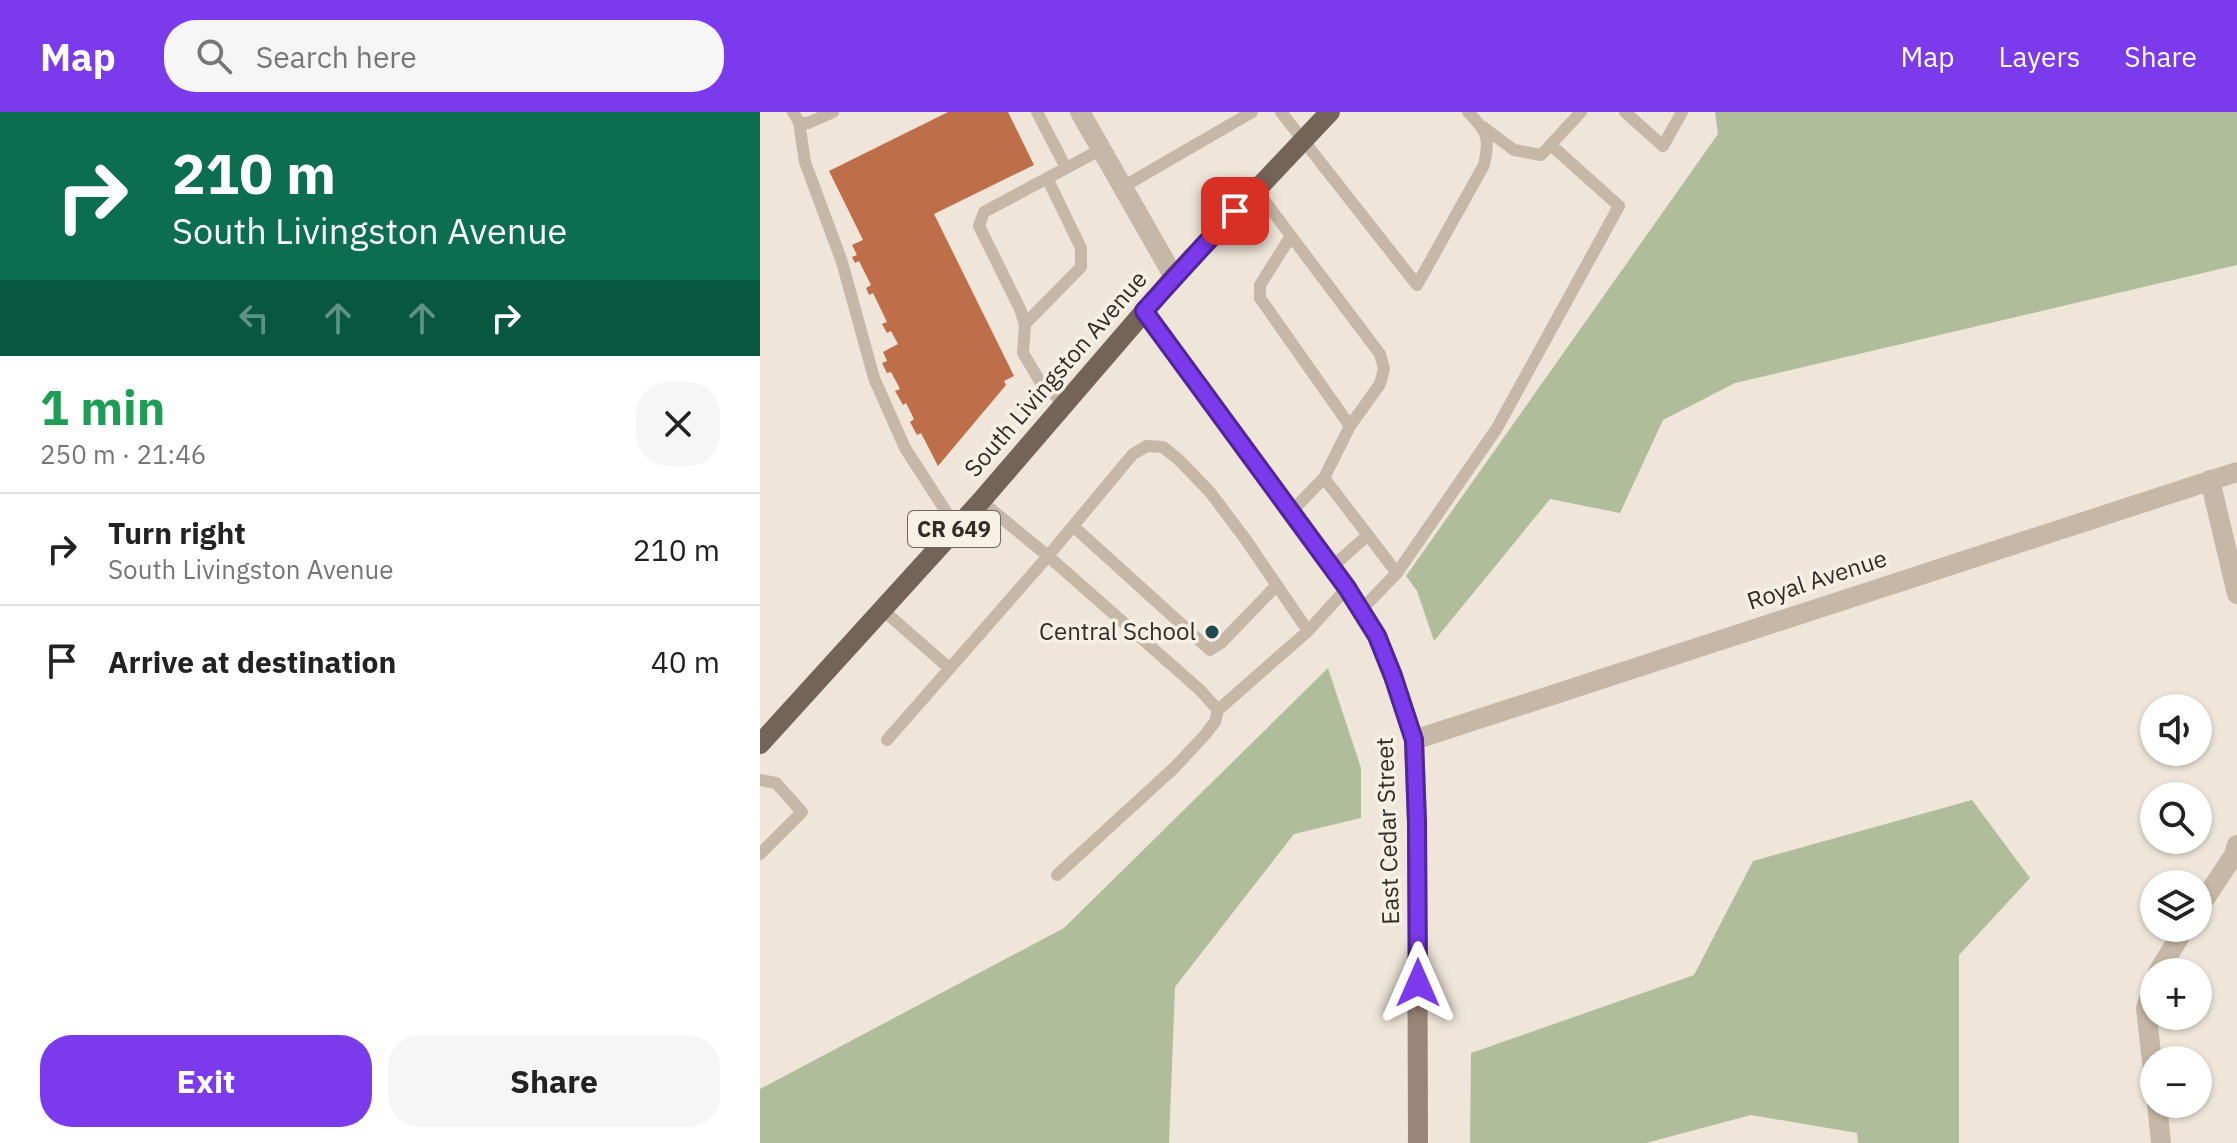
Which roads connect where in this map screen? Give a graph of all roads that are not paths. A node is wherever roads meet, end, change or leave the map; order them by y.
1 (833, 112) edge
2 (1037, 112) edge
3 (1080, 112) edge
4 (1252, 112) edge
5 (1281, 112) edge
6 (1330, 112) edge
7 (1468, 112) edge
8 (1581, 112) edge
9 (1625, 112) edge
10 (1682, 112) edge
11 (796, 117) edge
12 (1480, 125) junction
13 (1303, 141) junction
14 (1551, 145) junction
15 (1100, 150) junction
16 (1066, 168) junction
17 (1047, 178) junction
18 (1121, 188) junction
19 (1256, 189) junction
20 (1291, 236) junction
21 (1174, 277) junction
22 (1144, 311) junction
23 (1025, 324) junction
24 (1065, 404) junction
25 (1350, 426) junction
26 (2237, 472) edge
27 (1324, 478) junction
28 (2210, 480) junction
29 (981, 501) junction
30 (1291, 512) junction
31 (1073, 526) junction
32 (956, 527) junction
33 (1368, 535) junction
34 (1048, 556) junction
35 (1332, 567) junction
36 (1397, 573) junction
37 (1277, 585) junction
38 (1347, 588) junction
39 (2237, 594) edge
40 (1362, 609) junction
41 (883, 610) junction
42 (1308, 631) junction
43 (949, 668) junction
44 (1218, 710) junction
45 (887, 740) dead end
46 (1414, 740) junction
47 (760, 744) edge
48 (760, 780) edge
49 (2237, 845) edge
50 (760, 854) edge
51 (1057, 875) dead end
52 (2212, 888) edge
53 (2158, 1118) edge
54 (1418, 1143) edge
55 (2161, 1143) edge

1 - 11 lane
2 - 16 lane
3 - 15 street
4 - 18 lane
5 - 13 lane
6 - 13 main road, South Livingston Avenue
7 - 12 lane
8 - 14 lane
9 - 10 lane
11 - 32 lane
12 - 13 lane
12 - 14 lane
13 - 19 main road, South Livingston Avenue
14 - 36 lane
15 - 16 lane
15 - 18 street
16 - 17 lane
17 - 23 lane
17 - 23 lane
18 - 21 street
19 - 20 lane
19 - 21 main road, South Livingston Avenue
20 - 25 lane
20 - 25 lane
21 - 22 main road, South Livingston Avenue
22 - 24 main road, South Livingston Avenue / CR 649
22 - 30 street, East Cedar Street
23 - 24 lane
24 - 29 main road, South Livingston Avenue / CR 649
25 - 27 lane
26 - 28 street, Royal Avenue
27 - 30 lane
27 - 33 lane
28 - 39 street
28 - 46 street, Royal Avenue
29 - 32 main road, South Livingston Avenue / CR 649
29 - 34 lane
30 - 35 street, East Cedar Street
31 - 34 lane
31 - 37 lane
31 - 37 lane
32 - 41 main road, South Livingston Avenue / CR 649
33 - 35 lane
33 - 36 lane
34 - 43 lane
34 - 44 lane
35 - 38 street, East Cedar Street
36 - 40 lane
37 - 42 lane
38 - 40 street, East Cedar Street
38 - 42 lane
40 - 46 street, East Cedar Street
41 - 43 lane
41 - 47 main road, South Livingston Avenue / CR 649
42 - 44 lane
43 - 45 lane
44 - 51 lane
46 - 54 street, East Cedar Street
48 - 50 lane
49 - 52 street
53 - 55 street

